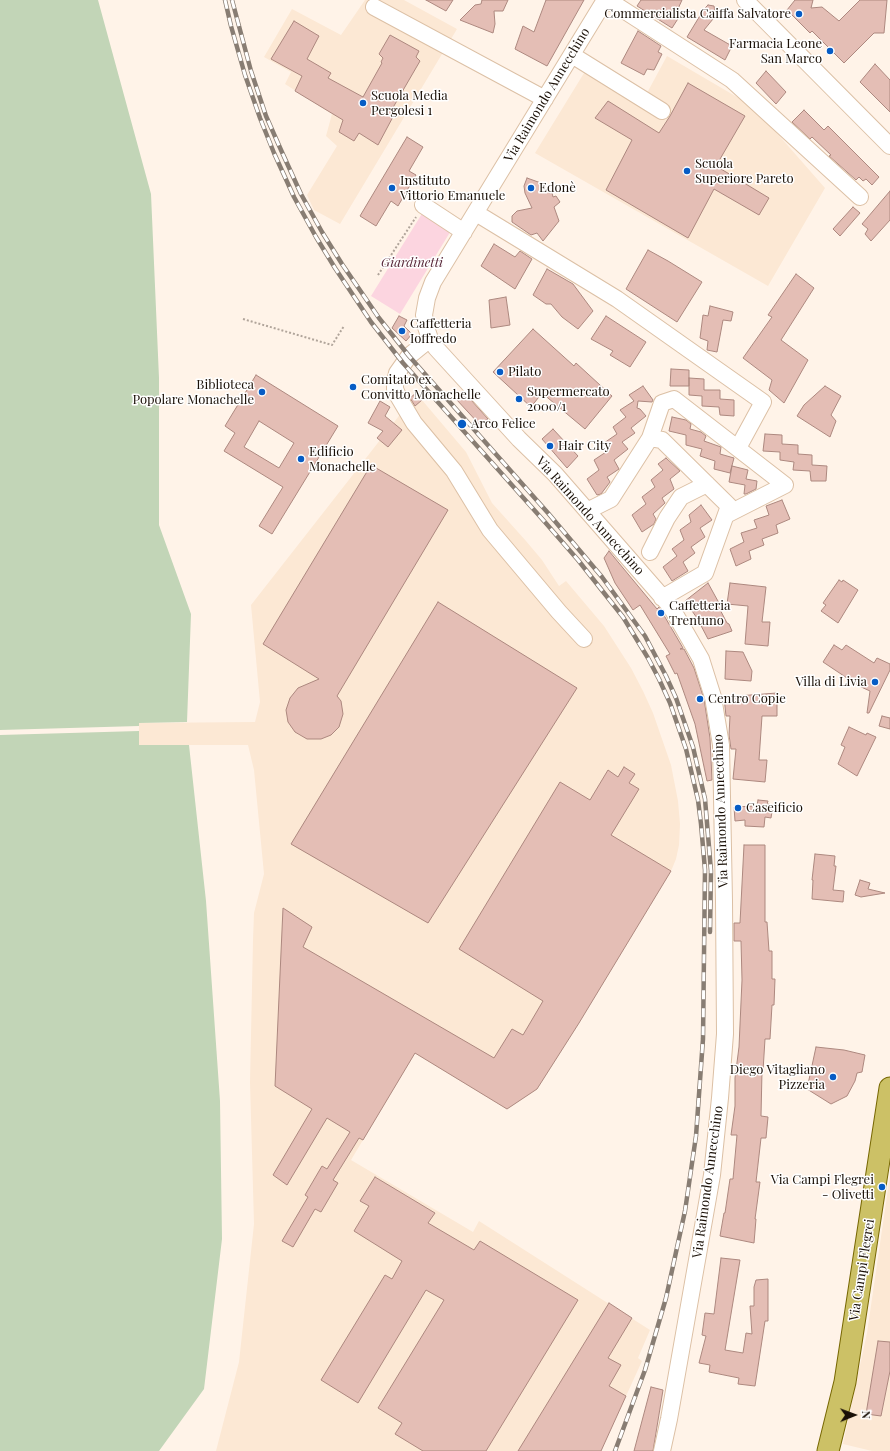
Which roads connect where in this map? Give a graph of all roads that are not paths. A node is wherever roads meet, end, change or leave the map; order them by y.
1 (607, 0) edge
2 (745, 0) edge
3 (374, 7) dead end
4 (572, 55) junction
5 (545, 99) junction
6 (662, 111) dead end
7 (890, 146) edge
8 (860, 197) dead end
9 (423, 205) road end
10 (476, 213) junction
11 (464, 232) junction
12 (430, 339) junction
13 (650, 438) junction
14 (738, 448) junction
15 (706, 484) junction
16 (587, 511) junction
17 (726, 515) junction
18 (650, 552) dead end
19 (662, 598) junction
20 (584, 639) dead end
21 (890, 1093) edge
22 (662, 1451) edge
23 (828, 1451) edge

1 - 4 street, Via Raimondo Annecchino
1 - 8 street
2 - 7 street
3 - 5 street
4 - 5 street, Via Raimondo Annecchino
4 - 6 street
5 - 10 street, Via Raimondo Annecchino
9 - 11 street
10 - 11 street, Via Raimondo Annecchino
10 - 14 street
11 - 12 street, Via Raimondo Annecchino
12 - 16 street, Via Raimondo Annecchino
12 - 20 street
13 - 14 street
13 - 15 street
13 - 16 street
14 - 17 street
15 - 17 street
15 - 18 street
16 - 19 street, Via Raimondo Annecchino
17 - 19 street
19 - 22 street, Via Raimondo Annecchino
21 - 23 main road, Via Campi Flegrei

